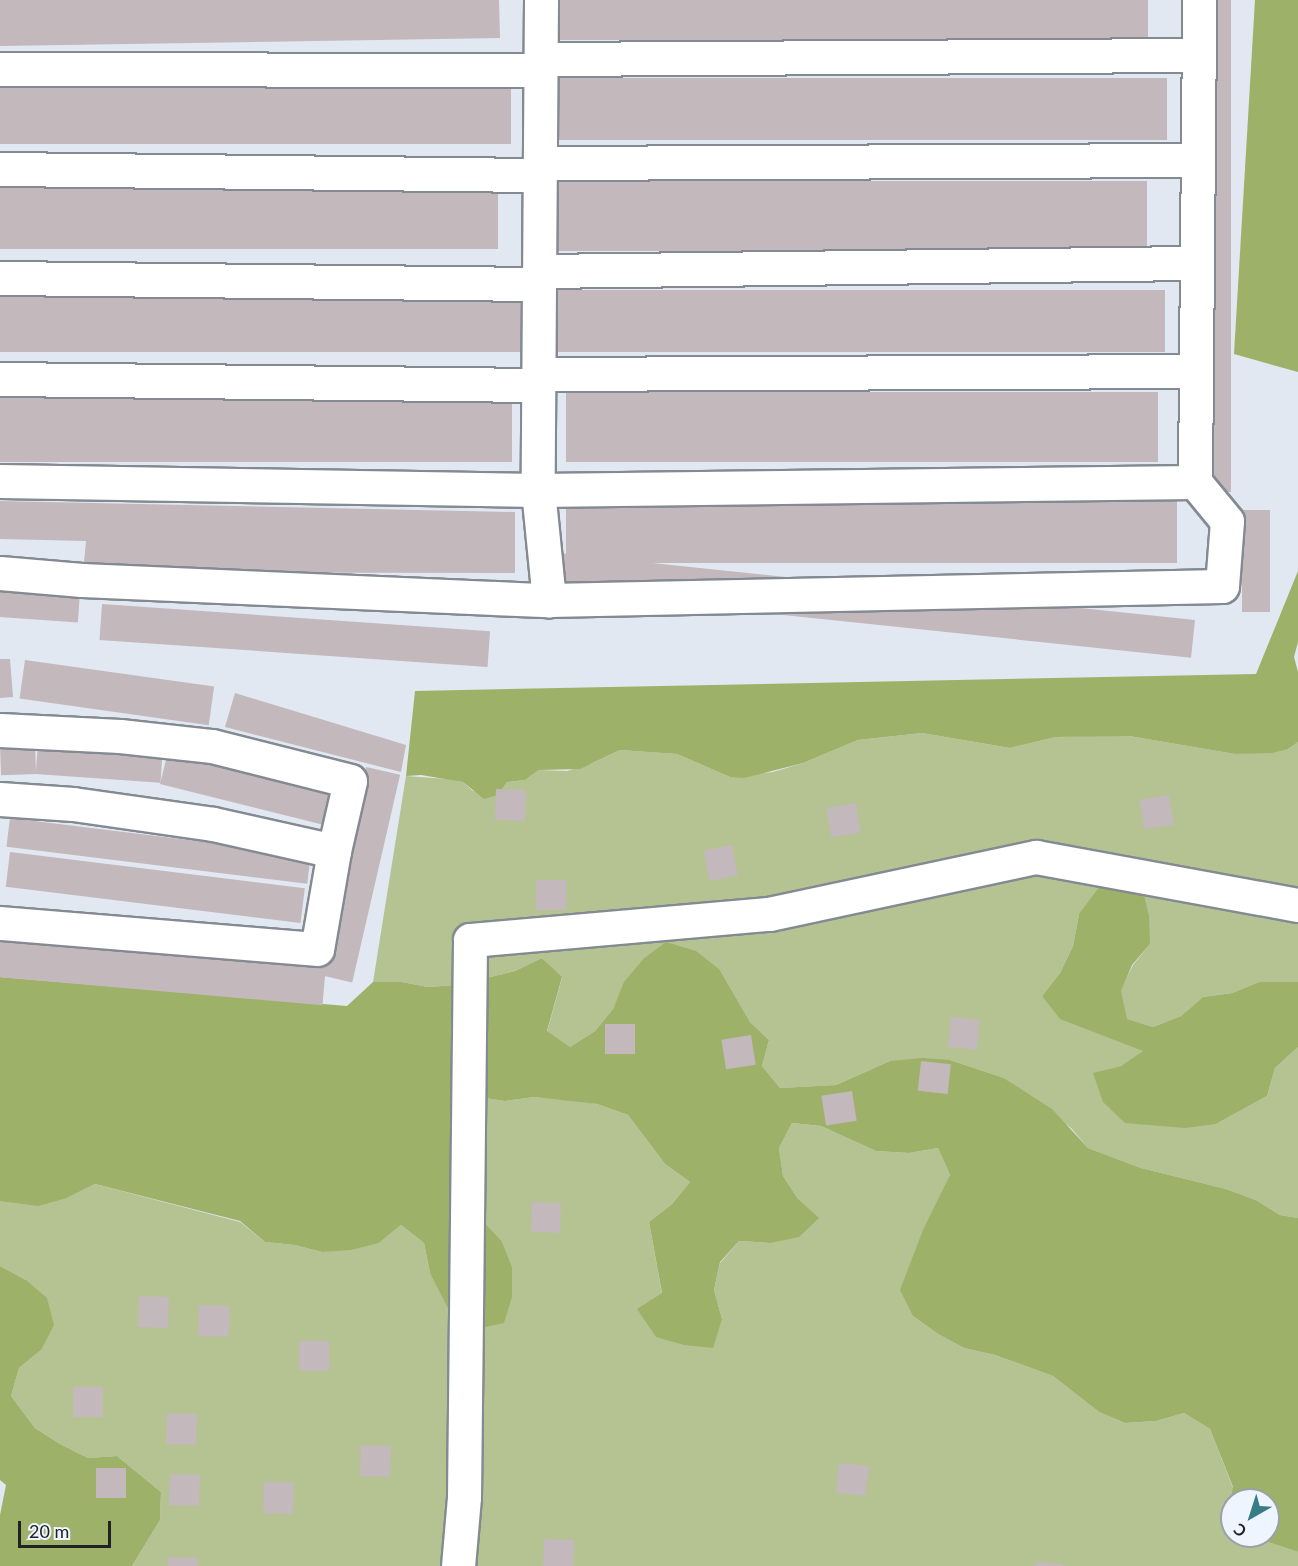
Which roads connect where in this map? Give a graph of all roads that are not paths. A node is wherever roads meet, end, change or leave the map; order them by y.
1 (541, 0) edge
2 (1199, 0) edge
3 (1198, 55) junction
4 (540, 64) junction
5 (0, 69) edge
6 (1197, 160) junction
7 (0, 169) edge
8 (540, 169) junction
9 (1197, 263) junction
10 (539, 277) junction
11 (0, 278) edge
12 (1196, 371) junction
13 (0, 379) edge
14 (538, 380) junction
15 (0, 481) edge
16 (1195, 482) junction
17 (538, 490) junction
18 (0, 573) edge
19 (549, 600) junction
20 (0, 730) edge
21 (0, 800) edge
22 (334, 851) junction
23 (1298, 905) edge
24 (0, 923) edge
25 (458, 1566) edge

1 - 4 lane
2 - 3 lane
3 - 4 lane
3 - 6 lane
4 - 5 lane
4 - 8 lane
6 - 8 lane
6 - 9 lane
7 - 8 lane
8 - 10 lane
9 - 10 lane
9 - 12 lane
10 - 11 lane
10 - 14 lane
12 - 14 lane
12 - 16 lane
13 - 14 lane
14 - 17 lane
15 - 17 lane
16 - 17 lane
16 - 19 lane
17 - 19 lane
18 - 19 lane
20 - 22 lane
21 - 22 lane
22 - 24 lane
23 - 25 lane

